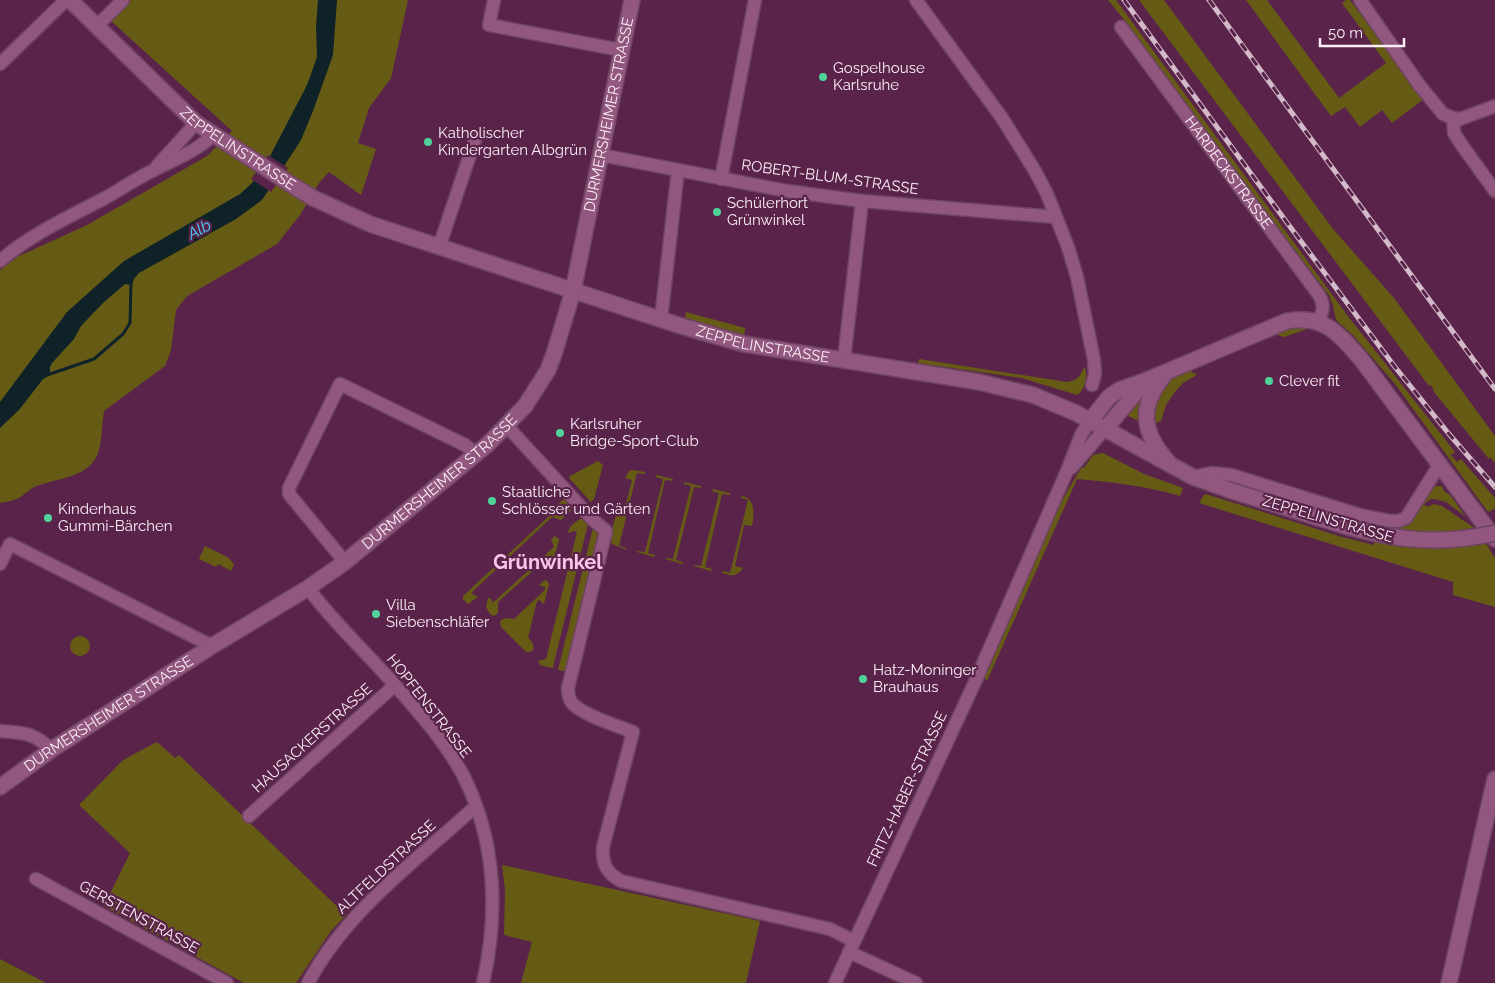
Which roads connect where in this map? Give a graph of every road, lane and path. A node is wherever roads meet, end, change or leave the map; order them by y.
1 (68, 0) edge
2 (123, 0) edge
3 (494, 0) edge
4 (632, 0) edge
5 (755, 0) edge
6 (916, 0) edge
7 (1360, 0) edge
8 (96, 27) junction
9 (1121, 27) dead end
10 (621, 50) junction
11 (0, 64) edge
12 (1495, 106) edge
13 (1453, 118) junction
14 (196, 123) junction
15 (213, 135) junction
16 (476, 137) dead end
17 (601, 154) junction
18 (678, 170) junction
19 (152, 171) junction
20 (721, 178) junction
21 (1495, 191) edge
22 (862, 201) junction
23 (1056, 217) junction
24 (439, 247) junction
25 (0, 261) edge
26 (573, 291) junction
27 (661, 319) junction
28 (1318, 322) junction
29 (844, 360) junction
30 (1168, 370) junction
31 (1147, 380) junction
32 (1092, 385) dead end
33 (1090, 421) junction
34 (507, 426) junction
35 (1105, 429) junction
36 (476, 454) junction
37 (1440, 464) junction
38 (1173, 468) junction
39 (1067, 471) junction
40 (1193, 477) junction
41 (1495, 533) edge
42 (1495, 539) edge
43 (345, 562) junction
44 (0, 564) edge
45 (308, 588) junction
46 (212, 646) junction
47 (396, 685) junction
48 (0, 730) edge
49 (52, 750) junction
50 (1495, 779) edge
51 (0, 786) edge
52 (476, 806) junction
53 (249, 816) dead end
54 (36, 879) dead end
55 (852, 946) junction
56 (227, 983) edge
57 (308, 983) edge
58 (483, 983) edge
59 (836, 983) edge
60 (916, 983) edge
61 (1449, 983) edge

1 - 8 street, ZEPPELINSTRASSE
1 - 11 street
2 - 8 street
3 - 10 street
4 - 10 street, DURMERSHEIMER STRASSE
5 - 20 street
6 - 23 street
7 - 13 street
8 - 14 street, ZEPPELINSTRASSE
9 - 28 street, HARDECKSTRASSE
10 - 17 street, DURMERSHEIMER STRASSE
12 - 13 street
13 - 21 street
14 - 15 street, ZEPPELINSTRASSE
14 - 19 street
15 - 19 street
15 - 24 street, ZEPPELINSTRASSE
16 - 24 street
17 - 18 street, ROBERT-BLUM-STRASSE
17 - 26 street, DURMERSHEIMER STRASSE
18 - 20 street, ROBERT-BLUM-STRASSE
18 - 27 street
19 - 25 street
20 - 22 street, ROBERT-BLUM-STRASSE
22 - 23 street, ROBERT-BLUM-STRASSE
22 - 29 street
23 - 32 street
24 - 26 street, ZEPPELINSTRASSE
26 - 27 street, ZEPPELINSTRASSE
26 - 34 street, DURMERSHEIMER STRASSE
27 - 29 street, ZEPPELINSTRASSE
28 - 30 street
28 - 37 street
29 - 33 street, ZEPPELINSTRASSE
30 - 31 street
30 - 38 street
31 - 33 street
31 - 35 street
33 - 35 street, ZEPPELINSTRASSE
33 - 39 street, FRITZ-HABER-STRASSE
34 - 36 street, DURMERSHEIMER STRASSE
34 - 55 street
35 - 38 street, ZEPPELINSTRASSE
35 - 39 street, FRITZ-HABER-STRASSE
36 - 43 street, DURMERSHEIMER STRASSE
36 - 43 street
37 - 40 street, ZEPPELINSTRASSE
37 - 42 street
38 - 40 street, ZEPPELINSTRASSE
39 - 55 street, FRITZ-HABER-STRASSE
40 - 41 street, ZEPPELINSTRASSE, bridge
43 - 45 street, DURMERSHEIMER STRASSE
44 - 46 street
45 - 46 street, DURMERSHEIMER STRASSE
45 - 47 street, HOPFENSTRASSE
46 - 49 street, DURMERSHEIMER STRASSE
47 - 52 street, HOPFENSTRASSE
47 - 53 street, HAUSACKERSTRASSE
48 - 49 street
49 - 51 street, DURMERSHEIMER STRASSE
50 - 61 street
52 - 57 street, ALTFELDSTRASSE
52 - 58 street, HOPFENSTRASSE
54 - 56 street, GERSTENSTRASSE
55 - 59 street, FRITZ-HABER-STRASSE
55 - 60 street

